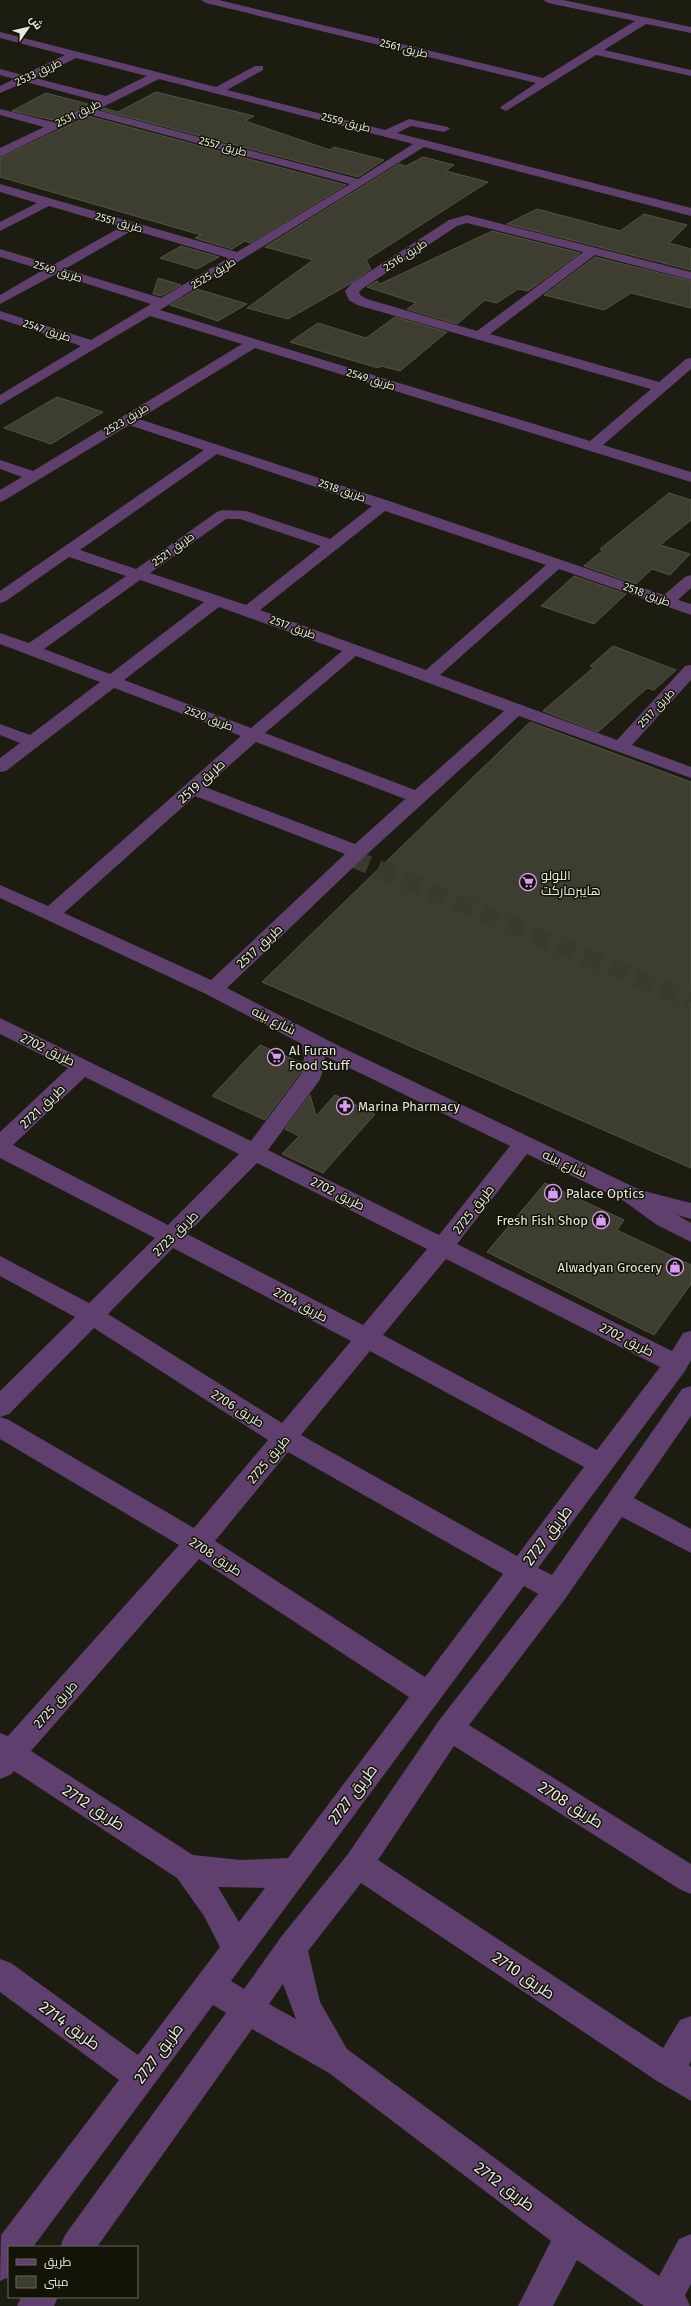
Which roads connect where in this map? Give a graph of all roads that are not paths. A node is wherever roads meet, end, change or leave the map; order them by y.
1 (206, 0) edge
2 (548, 0) edge
3 (644, 20) junction
4 (691, 30) edge
5 (0, 35) edge
6 (594, 51) junction
7 (76, 54) junction
8 (259, 68) dead end
9 (0, 72) edge
10 (691, 73) edge
11 (158, 75) junction
12 (24, 78) junction
13 (545, 82) junction
14 (0, 90) edge
15 (219, 90) junction
16 (106, 100) junction
17 (506, 108) dead end
18 (85, 110) junction
19 (0, 112) edge
20 (52, 126) junction
21 (444, 129) dead end
22 (389, 133) junction
23 (424, 142) junction
24 (2, 151) edge
25 (360, 183) junction
26 (0, 188) edge
27 (48, 202) junction
28 (691, 212) edge
29 (132, 226) junction
30 (0, 227) edge
31 (592, 251) junction
32 (0, 253) edge
33 (239, 256) junction
34 (53, 270) junction
35 (691, 276) edge
36 (0, 300) edge
37 (163, 303) junction
38 (149, 311) junction
39 (0, 315) edge
40 (480, 335) junction
41 (253, 343) junction
42 (93, 345) junction
43 (691, 362) edge
44 (0, 384) edge
45 (661, 387) junction
46 (18, 391) junction
47 (0, 401) edge
48 (126, 419) junction
49 (592, 447) junction
50 (216, 448) junction
51 (0, 464) edge
52 (34, 476) junction
53 (691, 477) edge
54 (0, 497) edge
55 (384, 504) junction
56 (331, 544) junction
57 (67, 551) junction
58 (557, 563) junction
59 (139, 575) junction
60 (691, 580) edge
61 (0, 598) edge
62 (217, 600) junction
63 (667, 601) junction
64 (691, 610) edge
65 (248, 611) junction
66 (0, 638) edge
67 (354, 649) junction
68 (31, 650) junction
69 (691, 670) edge
70 (429, 676) junction
71 (112, 681) junction
72 (517, 708) junction
73 (0, 729) edge
74 (253, 735) junction
75 (32, 742) junction
76 (622, 746) junction
77 (0, 767) edge
78 (691, 773) edge
79 (192, 789) junction
80 (418, 798) junction
81 (358, 852) junction
82 (0, 891) edge
83 (51, 914) junction
84 (213, 989) junction
85 (0, 1025) edge
86 (311, 1039) junction
87 (83, 1066) junction
88 (524, 1143) junction
89 (0, 1147) edge
90 (255, 1152) junction
91 (632, 1195) junction
92 (691, 1211) edge
93 (691, 1233) edge
94 (172, 1237) junction
95 (443, 1246) junction
96 (0, 1265) edge
97 (91, 1315) junction
98 (366, 1338) junction
99 (691, 1340) edge
100 (676, 1364) junction
101 (691, 1396) edge
102 (0, 1407) edge
103 (0, 1427) edge
104 (286, 1438) junction
105 (600, 1464) junction
106 (618, 1502) junction
107 (691, 1542) edge
108 (197, 1543) junction
109 (521, 1570) junction
110 (556, 1591) junction
111 (427, 1694) junction
112 (450, 1728) junction
113 (4, 1755) edge
114 (358, 1864) junction
115 (187, 1868) junction
116 (295, 1871) junction
117 (691, 1880) edge
118 (292, 1947) junction
119 (236, 1948) junction
120 (0, 1974) edge
121 (209, 1984) junction
122 (248, 2009) junction
123 (691, 2031) edge
124 (340, 2062) junction
125 (140, 2076) junction
126 (680, 2078) edge
127 (572, 2236) junction
128 (14, 2246) edge
129 (78, 2246) edge
130 (691, 2251) edge
131 (8, 2253) edge
132 (0, 2264) edge
133 (40, 2298) edge
134 (669, 2303) edge
135 (34, 2306) edge
136 (535, 2306) edge

1 - 13 street, طريق 2561
2 - 3 street
3 - 4 street
3 - 6 street
5 - 7 street, طريق 2559
6 - 10 street
6 - 13 street
7 - 11 street, طريق 2559
7 - 12 street, طريق 2533
8 - 15 street
9 - 12 street
11 - 15 street, طريق 2559
11 - 16 street, طريق 2531
12 - 14 street, طريق 2533
12 - 16 street
13 - 17 street
15 - 22 street, طريق 2559
16 - 18 street, طريق 2531
18 - 20 street, طريق 2531
18 - 25 street, طريق 2557
19 - 20 street
20 - 24 street, طريق 2531
21 - 22 street
22 - 23 street, طريق 2559
23 - 25 street, طريق 2525
23 - 28 street, طريق 2559
25 - 33 street, طريق 2525
26 - 27 street, طريق 2551
27 - 29 street, طريق 2551
27 - 30 street
29 - 33 street, طريق 2551
29 - 34 street
31 - 35 street, طريق 2516
31 - 40 street
31 - 40 street, طريق 2516
32 - 34 street, طريق 2549
33 - 37 street, طريق 2525
34 - 36 street
34 - 37 street, طريق 2549
37 - 38 street, طريق 2525
38 - 41 street, طريق 2549
38 - 42 street, طريق 2525
39 - 42 street, طريق 2547
40 - 45 street, طريق 2516
41 - 48 street, طريق 2523
41 - 49 street, طريق 2549
42 - 46 street, طريق 2525
43 - 45 street
44 - 46 street
45 - 49 street
46 - 47 street, طريق 2525
48 - 50 street, طريق 2518
48 - 52 street, طريق 2523
49 - 53 street, طريق 2549
50 - 55 street, طريق 2518
50 - 57 street
51 - 52 street
52 - 54 street, طريق 2523
55 - 56 street
55 - 58 street, طريق 2518
56 - 59 street, طريق 2521
56 - 65 street
57 - 59 street, طريق 2517
57 - 61 street
58 - 63 street, طريق 2518
58 - 70 street
59 - 62 street, طريق 2517
59 - 68 street, طريق 2521
60 - 63 street
62 - 65 street, طريق 2517
62 - 71 street
63 - 64 street, طريق 2518
65 - 67 street, طريق 2517
66 - 68 street, طريق 2520
67 - 70 street, طريق 2517
67 - 74 street, طريق 2519
68 - 71 street, طريق 2520
69 - 76 street, طريق 2517
70 - 72 street, طريق 2517
71 - 74 street, طريق 2520
71 - 75 street
72 - 76 street, طريق 2517
72 - 80 street, طريق 2517
73 - 75 street
74 - 79 street, طريق 2519
74 - 80 street, طريق 2520
75 - 77 street
76 - 78 street, طريق 2517
79 - 81 street
79 - 83 street, طريق 2519
80 - 81 street, طريق 2517
81 - 84 street, طريق 2517
82 - 83 street, شارع بينه
83 - 84 street, شارع بينه
84 - 86 street, شارع بينه
85 - 87 street, طريق 2702
86 - 88 street, شارع بينه
86 - 90 street, طريق 2723
87 - 89 street, طريق 2721
87 - 90 street, طريق 2702
88 - 91 street, شارع بينه
88 - 95 street, طريق 2725
89 - 94 street, طريق 2704
90 - 94 street, طريق 2723
90 - 95 street, طريق 2702
91 - 92 street, شارع بينه
91 - 93 street, شارع بينه
94 - 97 street, طريق 2723
94 - 98 street, طريق 2704
95 - 98 street, طريق 2725
95 - 100 street, طريق 2702
96 - 97 street, طريق 2706
97 - 102 street, طريق 2723
97 - 104 street, طريق 2706
98 - 104 street, طريق 2725
98 - 105 street, طريق 2704
99 - 100 street, طريق 2727
100 - 105 street, طريق 2727
101 - 106 street
103 - 108 street, طريق 2708
104 - 108 street, طريق 2725
104 - 109 street, طريق 2706
105 - 109 street, طريق 2727
106 - 107 street
106 - 110 street
108 - 111 street, طريق 2708
108 - 113 street, طريق 2725
109 - 110 street, طريق 2706
109 - 111 street, طريق 2727
110 - 112 street
111 - 116 street, طريق 2727
112 - 114 street
112 - 117 street, طريق 2708
113 - 115 street, طريق 2712
114 - 118 street
114 - 126 street, طريق 2710
115 - 116 street, طريق 2712
115 - 119 street, طريق 2712
116 - 119 street, طريق 2727
118 - 122 street
118 - 124 street, طريق 2712
119 - 121 street, طريق 2727
120 - 125 street, طريق 2714
121 - 122 street, طريق 2712
121 - 125 street, طريق 2727
122 - 124 street, طريق 2712
122 - 129 street
123 - 126 street
124 - 127 street, طريق 2712
125 - 128 street, طريق 2727
127 - 134 street, طريق 2712
127 - 136 street
130 - 134 street
131 - 132 street
133 - 135 street

